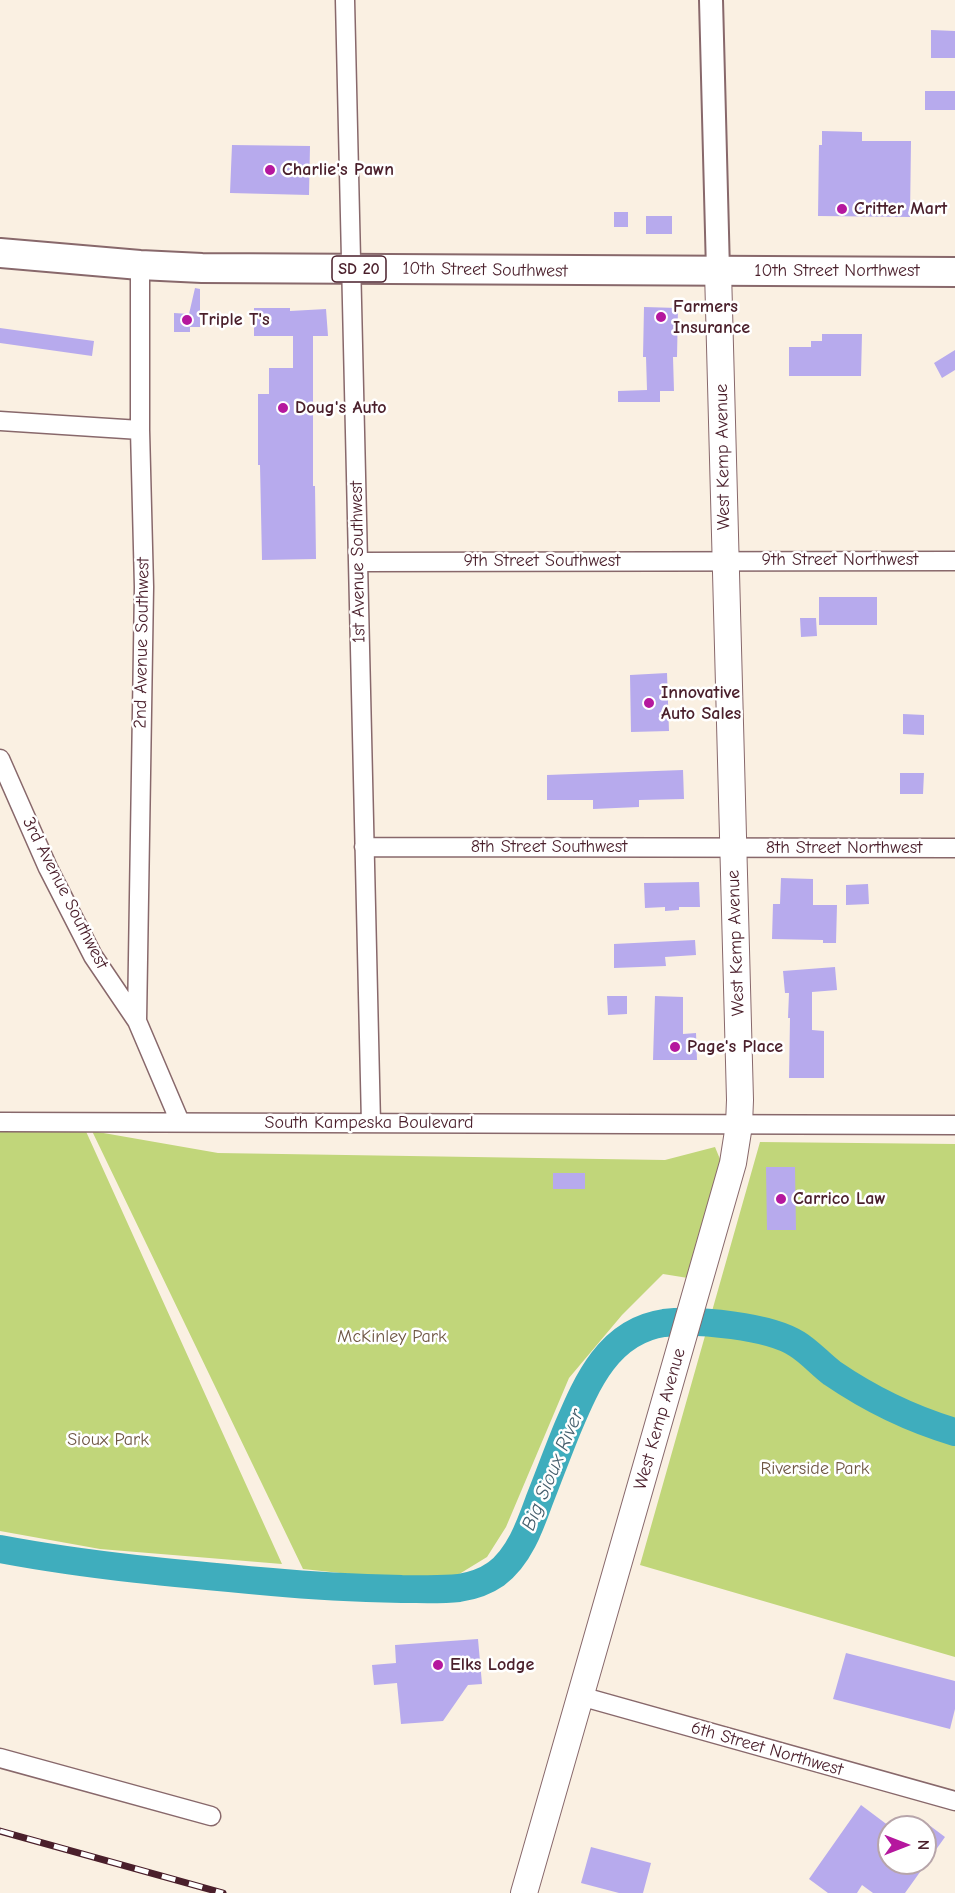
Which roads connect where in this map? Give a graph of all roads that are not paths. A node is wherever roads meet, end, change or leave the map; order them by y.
1 (345, 0) edge
2 (711, 0) edge
3 (0, 252) edge
4 (140, 265) junction
5 (351, 269) junction
6 (718, 271) junction
7 (955, 272) edge
8 (0, 421) edge
9 (140, 430) junction
10 (725, 560) junction
11 (955, 561) edge
12 (358, 562) junction
13 (0, 759) edge
14 (364, 847) junction
15 (733, 848) junction
16 (955, 848) edge
17 (137, 1021) junction
18 (0, 1122) edge
19 (180, 1122) junction
20 (370, 1123) junction
21 (739, 1125) junction
22 (955, 1125) edge
23 (580, 1696) junction
24 (0, 1758) edge
25 (955, 1801) edge
26 (212, 1816) dead end
27 (524, 1893) edge

1 - 5 street, 1st Avenue Southwest
2 - 6 street, West Kemp Avenue
3 - 4 main road, 10th Street Southwest / SD 20
4 - 5 main road, 10th Street Southwest / SD 20
4 - 9 street, 2nd Avenue Southwest
5 - 6 main road, 10th Street Southwest / SD 20
5 - 12 street, 1st Avenue Southwest
6 - 7 main road, 10th Street Northwest / SD 20
6 - 10 main road, West Kemp Avenue
8 - 9 street
9 - 17 street, 2nd Avenue Southwest
10 - 11 street, 9th Street Northwest
10 - 12 street, 9th Street Southwest
10 - 15 main road, West Kemp Avenue
12 - 14 street, 1st Avenue Southwest
13 - 17 street, 3rd Avenue Southwest
14 - 15 street, 8th Street Southwest
14 - 20 street, 1st Avenue Southwest
15 - 16 street, 8th Street Northwest
15 - 21 main road, West Kemp Avenue
17 - 19 street, 3rd Avenue Southwest
18 - 19 street, South Kampeska Boulevard
19 - 20 street, South Kampeska Boulevard
20 - 21 street, South Kampeska Boulevard
21 - 22 street, South Kampeska Boulevard
21 - 23 main road, West Kemp Avenue
23 - 25 street, 6th Street Northwest
23 - 27 main road, West Kemp Avenue
24 - 26 street

